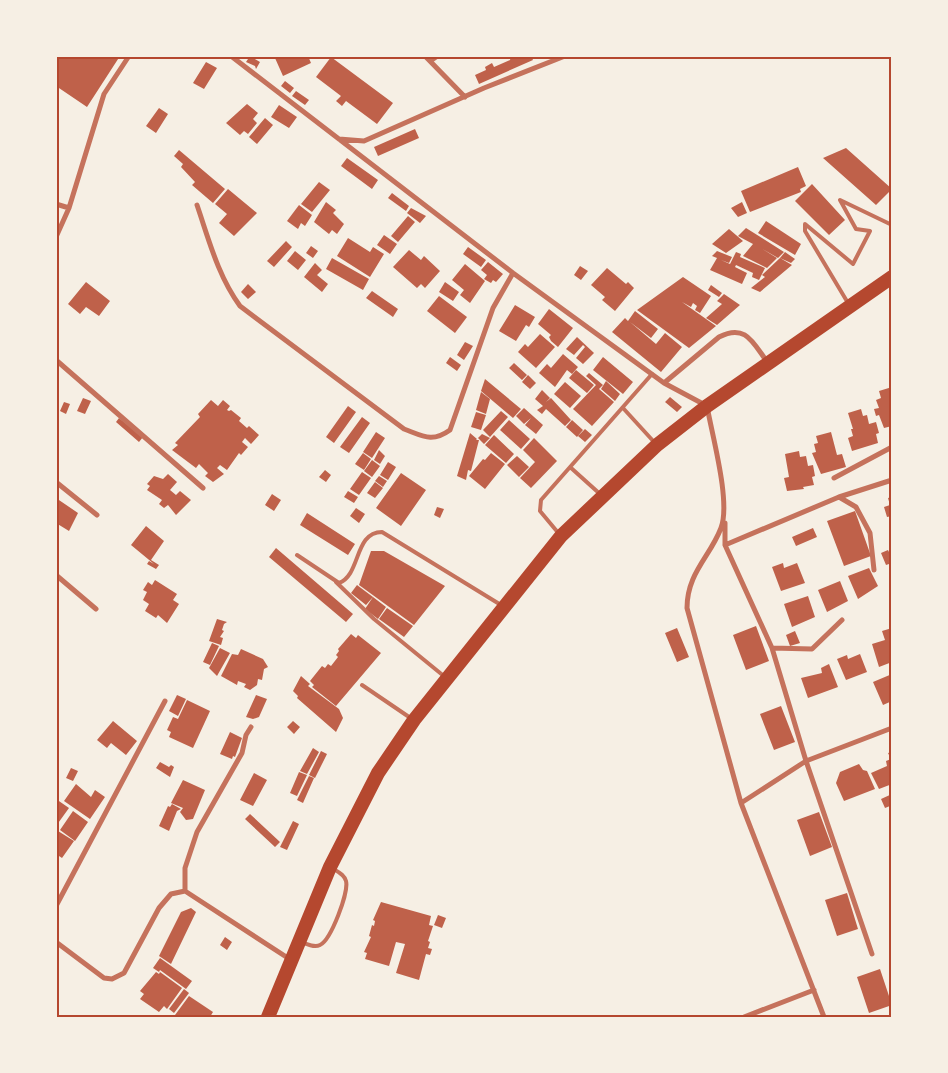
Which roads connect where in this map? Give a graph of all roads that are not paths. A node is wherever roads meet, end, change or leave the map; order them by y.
1 (129, 56) edge
2 (230, 56) edge
3 (425, 56) edge
4 (438, 56) edge
5 (565, 56) edge
6 (430, 61) junction
7 (465, 97) junction
8 (338, 139) junction
9 (56, 204) edge
10 (197, 204) dead end
11 (69, 208) junction
12 (892, 225) edge
13 (56, 237) edge
14 (513, 273) junction
15 (892, 277) edge
16 (851, 307) junction
17 (56, 360) edge
18 (768, 363) junction
19 (652, 374) junction
20 (664, 383) junction
21 (707, 406) junction
22 (623, 408) junction
23 (657, 445) junction
24 (892, 447) edge
25 (570, 467) junction
26 (834, 478) dead end
27 (892, 480) edge
28 (56, 482) edge
29 (203, 488) dead end
30 (602, 496) junction
31 (839, 497) junction
32 (98, 515) dead end
33 (725, 516) junction
34 (561, 536) junction
35 (725, 545) junction
36 (297, 555) dead end
37 (874, 570) dead end
38 (56, 575) edge
39 (336, 582) junction
40 (503, 606) junction
41 (96, 609) dead end
42 (842, 620) dead end
43 (772, 648) junction
44 (447, 679) junction
45 (362, 685) dead end
46 (165, 701) dead end
47 (414, 720) junction
48 (251, 727) dead end
49 (892, 728) edge
50 (806, 761) junction
51 (741, 803) junction
52 (330, 867) junction
53 (185, 891) junction
54 (56, 906) edge
55 (56, 942) edge
56 (299, 942) junction
57 (872, 954) dead end
58 (291, 961) junction
59 (814, 990) junction
60 (268, 1017) edge
61 (744, 1017) edge
62 (824, 1017) edge

1 - 11 street
2 - 8 street
3 - 6 street
4 - 6 lane
5 - 7 street
6 - 7 street
7 - 8 street
8 - 14 street
9 - 11 street
10 - 14 street
11 - 13 street
12 - 16 lane
14 - 19 street
15 - 16 highway
16 - 18 highway
17 - 29 street
18 - 20 street
18 - 21 highway
19 - 20 street
19 - 22 lane
20 - 21 street
21 - 23 highway
21 - 33 street
22 - 23 lane
22 - 25 lane
23 - 30 highway
24 - 26 street
25 - 30 lane
25 - 34 lane
27 - 31 street
28 - 32 street
30 - 34 highway
31 - 35 street
31 - 37 street
33 - 35 street
33 - 51 street
34 - 40 highway
35 - 43 street
36 - 39 lane
38 - 41 street
39 - 40 lane
39 - 44 lane
40 - 44 highway
42 - 43 street
43 - 50 street
44 - 47 highway
45 - 47 lane
46 - 54 street
47 - 52 highway
48 - 53 street
49 - 50 street
50 - 51 street
50 - 57 street
51 - 59 street
52 - 56 highway
52 - 56 lane
53 - 55 street
53 - 58 street
56 - 58 highway
58 - 60 highway
59 - 61 street
59 - 62 street

